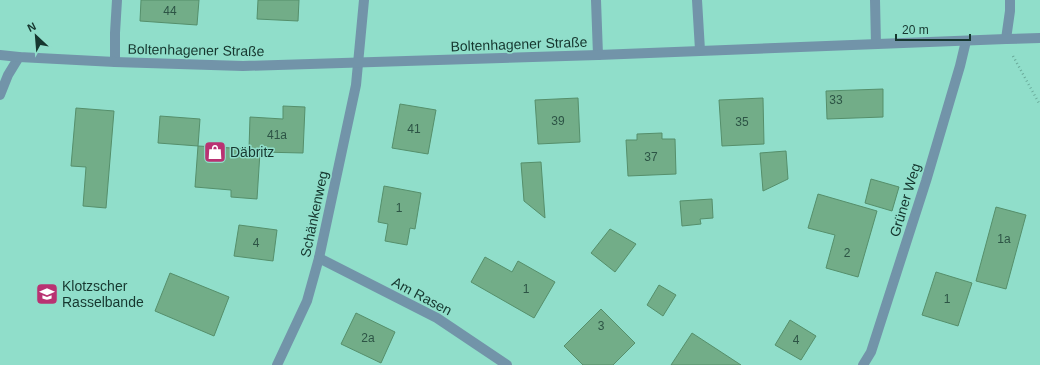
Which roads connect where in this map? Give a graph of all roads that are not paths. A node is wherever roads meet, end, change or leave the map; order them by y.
1 (117, 0) edge
2 (364, 0) edge
3 (596, 0) edge
4 (697, 0) edge
5 (876, 0) edge
6 (1010, 0) edge
7 (1040, 38) edge
8 (1006, 39) junction
9 (966, 41) junction
10 (876, 44) junction
11 (700, 50) junction
12 (0, 55) edge
13 (598, 55) junction
14 (19, 57) junction
15 (115, 62) junction
16 (359, 63) junction
17 (0, 95) edge
18 (319, 258) junction
19 (277, 365) edge
20 (507, 365) edge
21 (864, 365) edge

1 - 15 street
2 - 16 street, Schänkenweg
3 - 13 street
4 - 11 street
5 - 10 street
6 - 8 street
7 - 8 street, Boltenhagener Straße
8 - 9 street, Boltenhagener Straße
9 - 10 street, Boltenhagener Straße
9 - 21 street, Grüner Weg
10 - 11 street, Boltenhagener Straße
11 - 13 street, Boltenhagener Straße
12 - 14 street, Boltenhagener Straße
13 - 16 street, Boltenhagener Straße
14 - 15 street, Boltenhagener Straße
14 - 17 street
15 - 16 street, Boltenhagener Straße
16 - 18 street, Schänkenweg
18 - 19 street, Schänkenweg
18 - 20 street, Am Rasen

